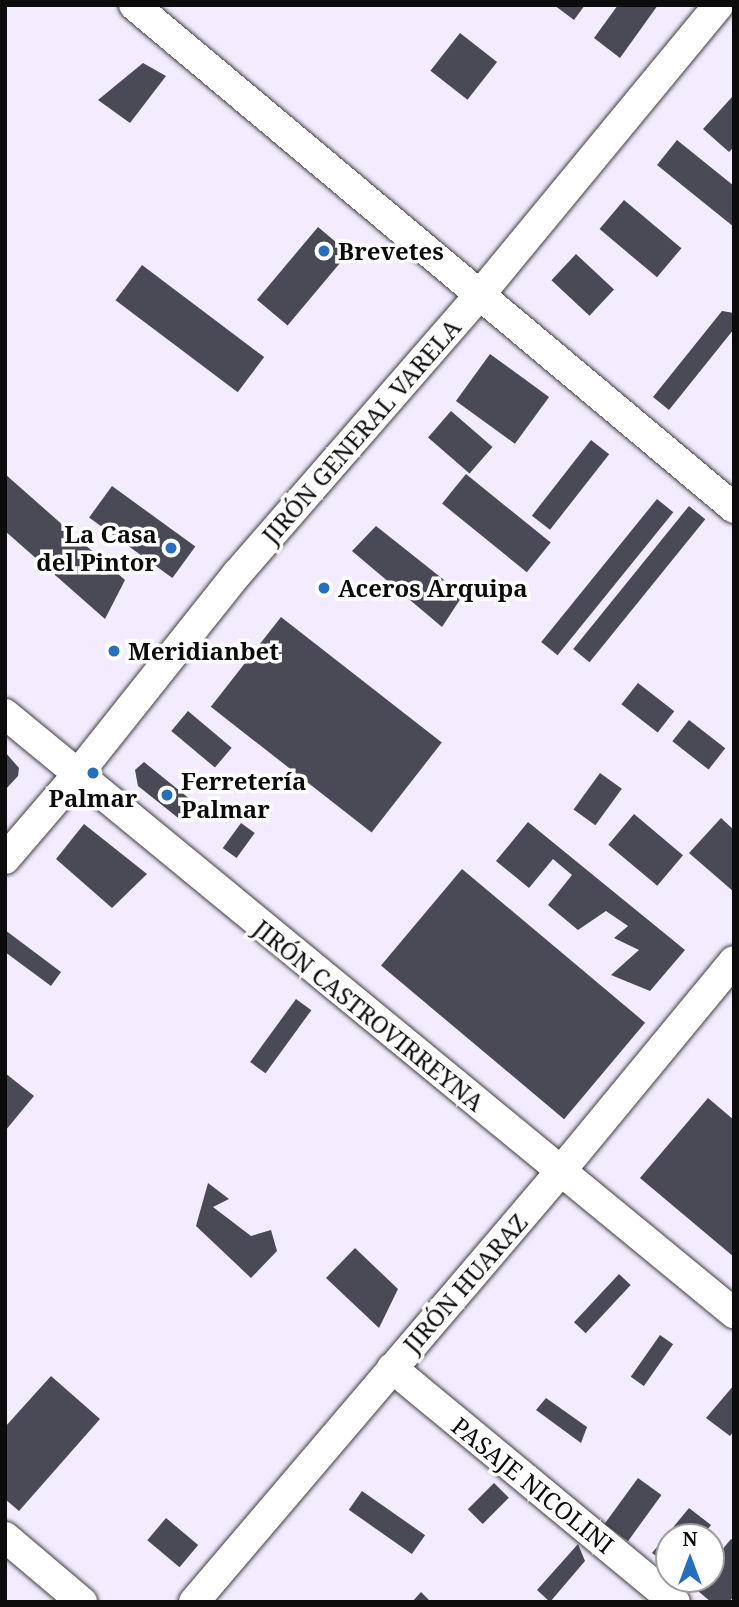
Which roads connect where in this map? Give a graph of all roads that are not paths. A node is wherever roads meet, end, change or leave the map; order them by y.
1 (134, 5) edge
2 (719, 5) edge
3 (478, 297) junction
4 (734, 508) edge
5 (5, 714) edge
6 (77, 775) junction
7 (5, 859) edge
8 (734, 961) edge
9 (560, 1172) junction
10 (734, 1313) edge
11 (392, 1368) junction
12 (5, 1537) edge
13 (82, 1602) edge
14 (194, 1602) edge
15 (675, 1602) edge

1 - 3 street
2 - 3 street, JIRÓN GENERAL VARELA
3 - 4 street
3 - 6 street, JIRÓN GENERAL VARELA
5 - 6 street, JIRÓN CASTROVIRREYNA
6 - 7 street, JIRÓN GENERAL VARELA
6 - 9 street, JIRÓN CASTROVIRREYNA
8 - 9 street, JIRÓN HUARAZ
9 - 10 street, JIRÓN CASTROVIRREYNA
9 - 11 street, JIRÓN HUARAZ
11 - 14 street, JIRÓN HUARAZ
11 - 15 street, PASAJE NICOLINI
12 - 13 street

